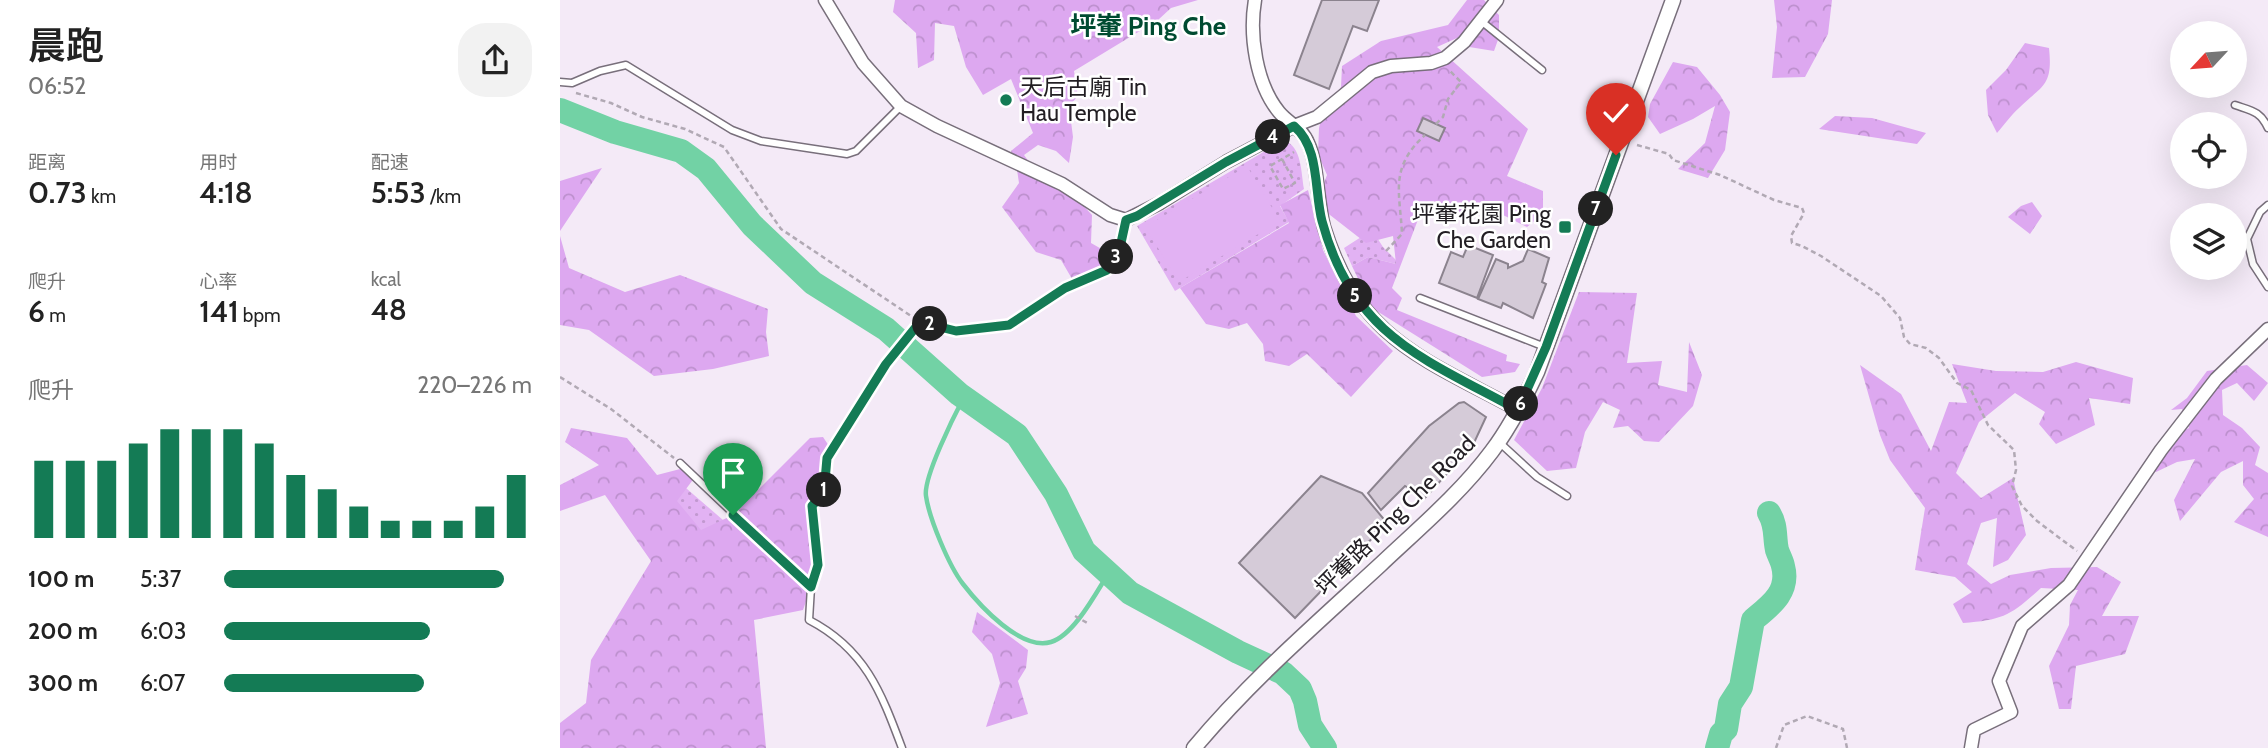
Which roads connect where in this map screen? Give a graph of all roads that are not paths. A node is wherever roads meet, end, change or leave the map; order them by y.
1 (825, 0) edge
2 (1255, 0) edge
3 (1497, 0) edge
4 (1673, 0) edge
5 (1481, 21) junction
6 (1542, 70) dead end
7 (560, 82) edge
8 (2235, 105) dead end
9 (901, 106) junction
10 (1294, 126) junction
11 (2268, 128) edge
12 (2268, 205) edge
13 (2268, 287) edge
14 (1420, 298) dead end
15 (2268, 329) edge
16 (1546, 347) junction
17 (1518, 410) junction
18 (1499, 442) junction
19 (680, 463) road end
20 (1567, 496) dead end
21 (902, 748) edge
22 (1194, 748) edge
23 (1971, 748) edge

1 - 9 street
2 - 10 street
3 - 5 street
4 - 16 street, 坪輋路 Ping Che Road
5 - 6 lane
5 - 10 street
7 - 9 lane
8 - 11 lane
9 - 10 street
10 - 17 street
12 - 13 lane
14 - 16 lane
15 - 23 street
16 - 17 street, 坪輋路 Ping Che Road
17 - 18 street, 坪輋路 Ping Che Road
18 - 20 lane
18 - 22 street, 坪輋路 Ping Che Road
19 - 21 lane

